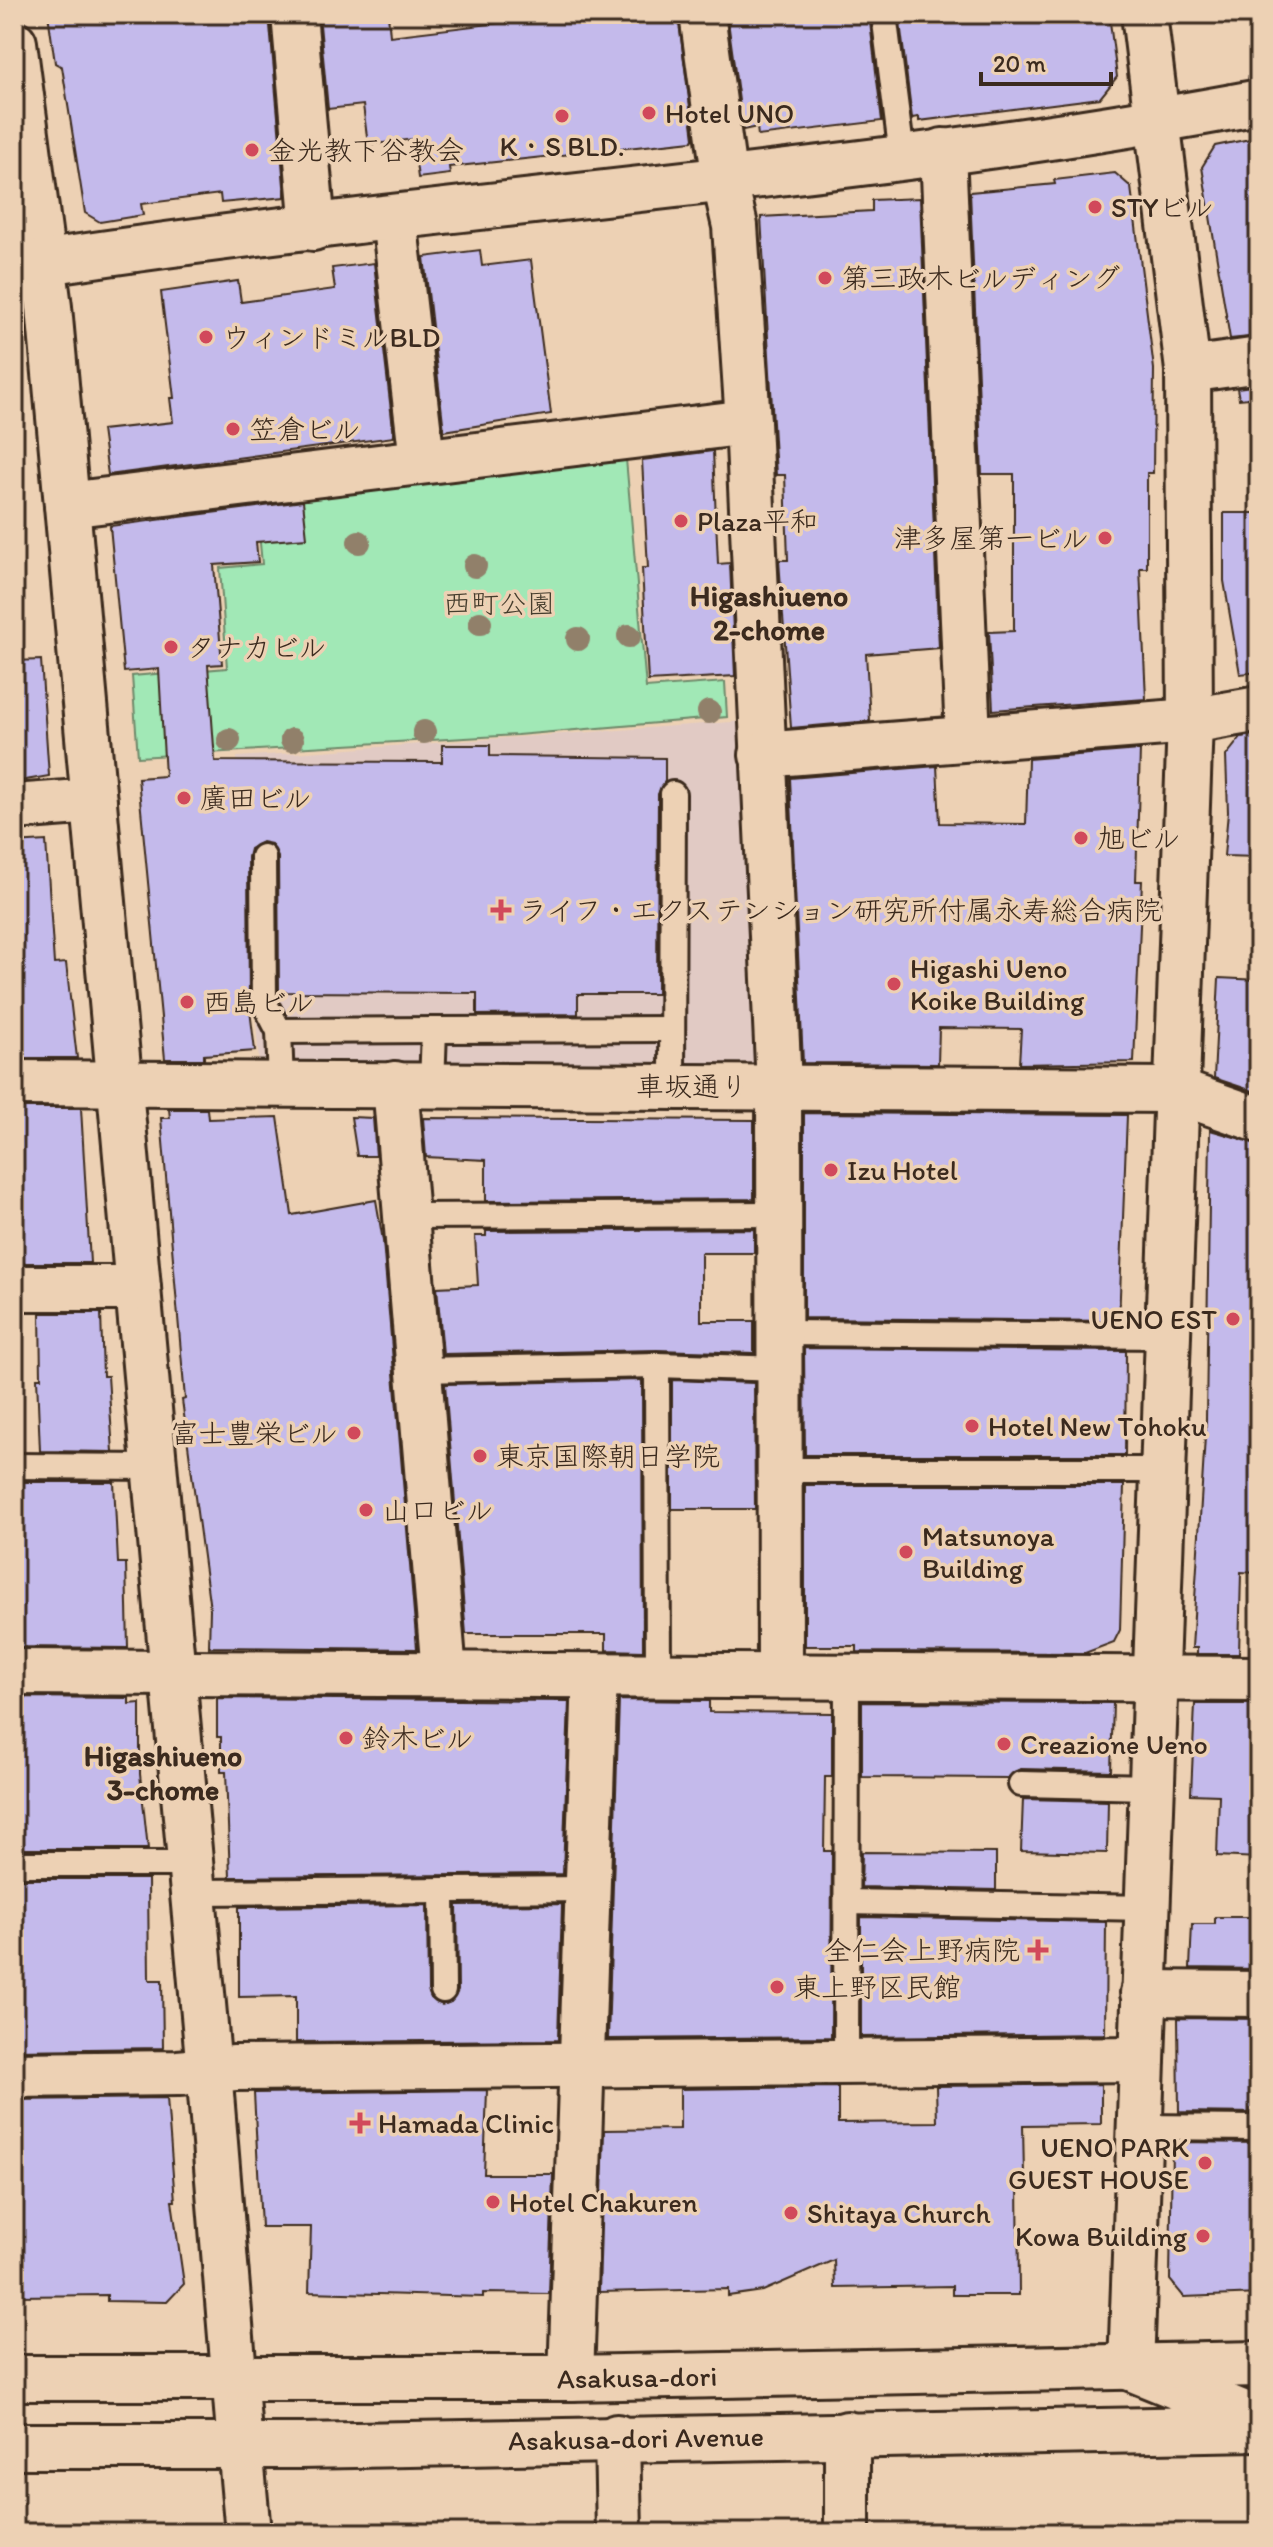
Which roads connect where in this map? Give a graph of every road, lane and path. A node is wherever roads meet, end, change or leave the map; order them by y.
1 (294, 14) edge
2 (702, 14) edge
3 (884, 14) edge
4 (1144, 14) edge
5 (14, 43) edge
6 (1259, 102) edge
7 (1160, 122) junction
8 (923, 154) junction
9 (725, 182) junction
10 (394, 218) junction
11 (313, 228) junction
12 (29, 265) edge
13 (1259, 360) edge
14 (1188, 370) junction
15 (748, 422) junction
16 (422, 460) junction
17 (67, 505) junction
18 (1259, 709) edge
19 (1190, 721) junction
20 (968, 738) junction
21 (762, 755) junction
22 (673, 794) dead end
23 (94, 801) junction
24 (14, 807) edge
25 (263, 857) dead end
26 (672, 1029) junction
27 (434, 1030) junction
28 (279, 1031) junction
29 (14, 1083) edge
30 (119, 1083) junction
31 (281, 1084) junction
32 (414, 1084) junction
33 (672, 1086) junction
34 (779, 1086) junction
35 (1174, 1090) junction
36 (1259, 1120) edge
37 (779, 1214) junction
38 (406, 1216) junction
39 (14, 1288) edge
40 (138, 1288) junction
41 (1166, 1336) junction
42 (779, 1351) junction
43 (657, 1365) junction
44 (419, 1370) junction
45 (14, 1466) edge
46 (154, 1467) junction
47 (779, 1470) junction
48 (1161, 1470) junction
49 (14, 1672) edge
50 (173, 1672) junction
51 (444, 1673) junction
52 (595, 1675) junction
53 (658, 1675) junction
54 (780, 1676) junction
55 (847, 1676) junction
56 (1154, 1679) junction
57 (1259, 1679) edge
58 (1021, 1784) dead end
59 (1150, 1787) junction
60 (14, 1864) edge
61 (192, 1878) junction
62 (588, 1889) junction
63 (442, 1890) junction
64 (847, 1902) junction
65 (1147, 1908) junction
66 (443, 1990) dead end
67 (1143, 1993) junction
68 (1259, 1994) edge
69 (1142, 2059) junction
70 (846, 2061) junction
71 (581, 2063) junction
72 (209, 2070) junction
73 (14, 2075) edge
74 (1139, 2127) junction
75 (1259, 2128) edge
76 (1259, 2364) edge
77 (1131, 2368) junction
78 (14, 2378) edge
79 (571, 2378) junction
80 (235, 2380) junction
81 (1259, 2420) edge
82 (1259, 2428) edge
83 (847, 2434) junction
84 (617, 2437) junction
85 (14, 2446) edge
86 (240, 2446) junction
87 (248, 2533) edge
88 (619, 2533) edge
89 (847, 2533) edge

1 - 11 street
2 - 9 street
3 - 8 lane
4 - 7 street
5 - 12 street
6 - 7 street
7 - 8 street
7 - 14 street
8 - 9 street
8 - 20 street
9 - 10 street
9 - 15 street
10 - 11 street
10 - 16 street
11 - 12 street
12 - 17 street
13 - 14 street
14 - 19 street
15 - 16 street
15 - 21 street
16 - 17 street
17 - 23 street
18 - 19 street
19 - 20 street
19 - 35 street
20 - 21 street
21 - 34 street
22 - 26 lane
23 - 24 street
23 - 30 street
25 - 28 lane
26 - 27 lane
26 - 33 lane
27 - 28 lane
27 - 32 lane
28 - 31 lane
29 - 30 street, 車坂通り
30 - 31 street, 車坂通り
30 - 40 street
31 - 32 street, 車坂通り
32 - 33 street, 車坂通り
32 - 38 street
33 - 34 street, 車坂通り
34 - 35 street, 車坂通り
34 - 37 street
35 - 36 street, 車坂通り
35 - 41 street
37 - 38 lane
37 - 42 street
38 - 44 street
39 - 40 street
40 - 46 street
41 - 42 lane
41 - 48 street
42 - 43 lane
42 - 47 street
43 - 44 lane
43 - 53 lane
44 - 51 street
45 - 46 lane
46 - 50 street
47 - 48 lane
47 - 54 street
48 - 56 street
49 - 50 street
50 - 51 street
50 - 61 street
51 - 52 street
52 - 53 street
52 - 62 street
53 - 54 street
54 - 55 street
55 - 56 street
55 - 64 lane
56 - 57 street
56 - 59 street
58 - 59 lane
59 - 65 street
60 - 61 lane
61 - 63 lane
61 - 72 street
62 - 63 lane
62 - 71 street
63 - 66 lane
64 - 65 lane
64 - 70 lane
65 - 67 street
67 - 68 street
67 - 69 street
69 - 70 street
69 - 74 street
70 - 71 street
71 - 72 street
71 - 79 street
72 - 73 street
72 - 80 street
74 - 75 lane
74 - 77 street
76 - 77 street, Asakusa-dori
77 - 79 street, Asakusa-dori
77 - 81 street
78 - 80 street, Asakusa-dori
79 - 80 street, Asakusa-dori
80 - 86 street
82 - 83 street, Asakusa-dori Avenue
83 - 84 street, Asakusa-dori Avenue
83 - 89 street
84 - 86 street, Asakusa-dori Avenue
84 - 88 street
85 - 86 street, Asakusa-dori Avenue
86 - 87 street

